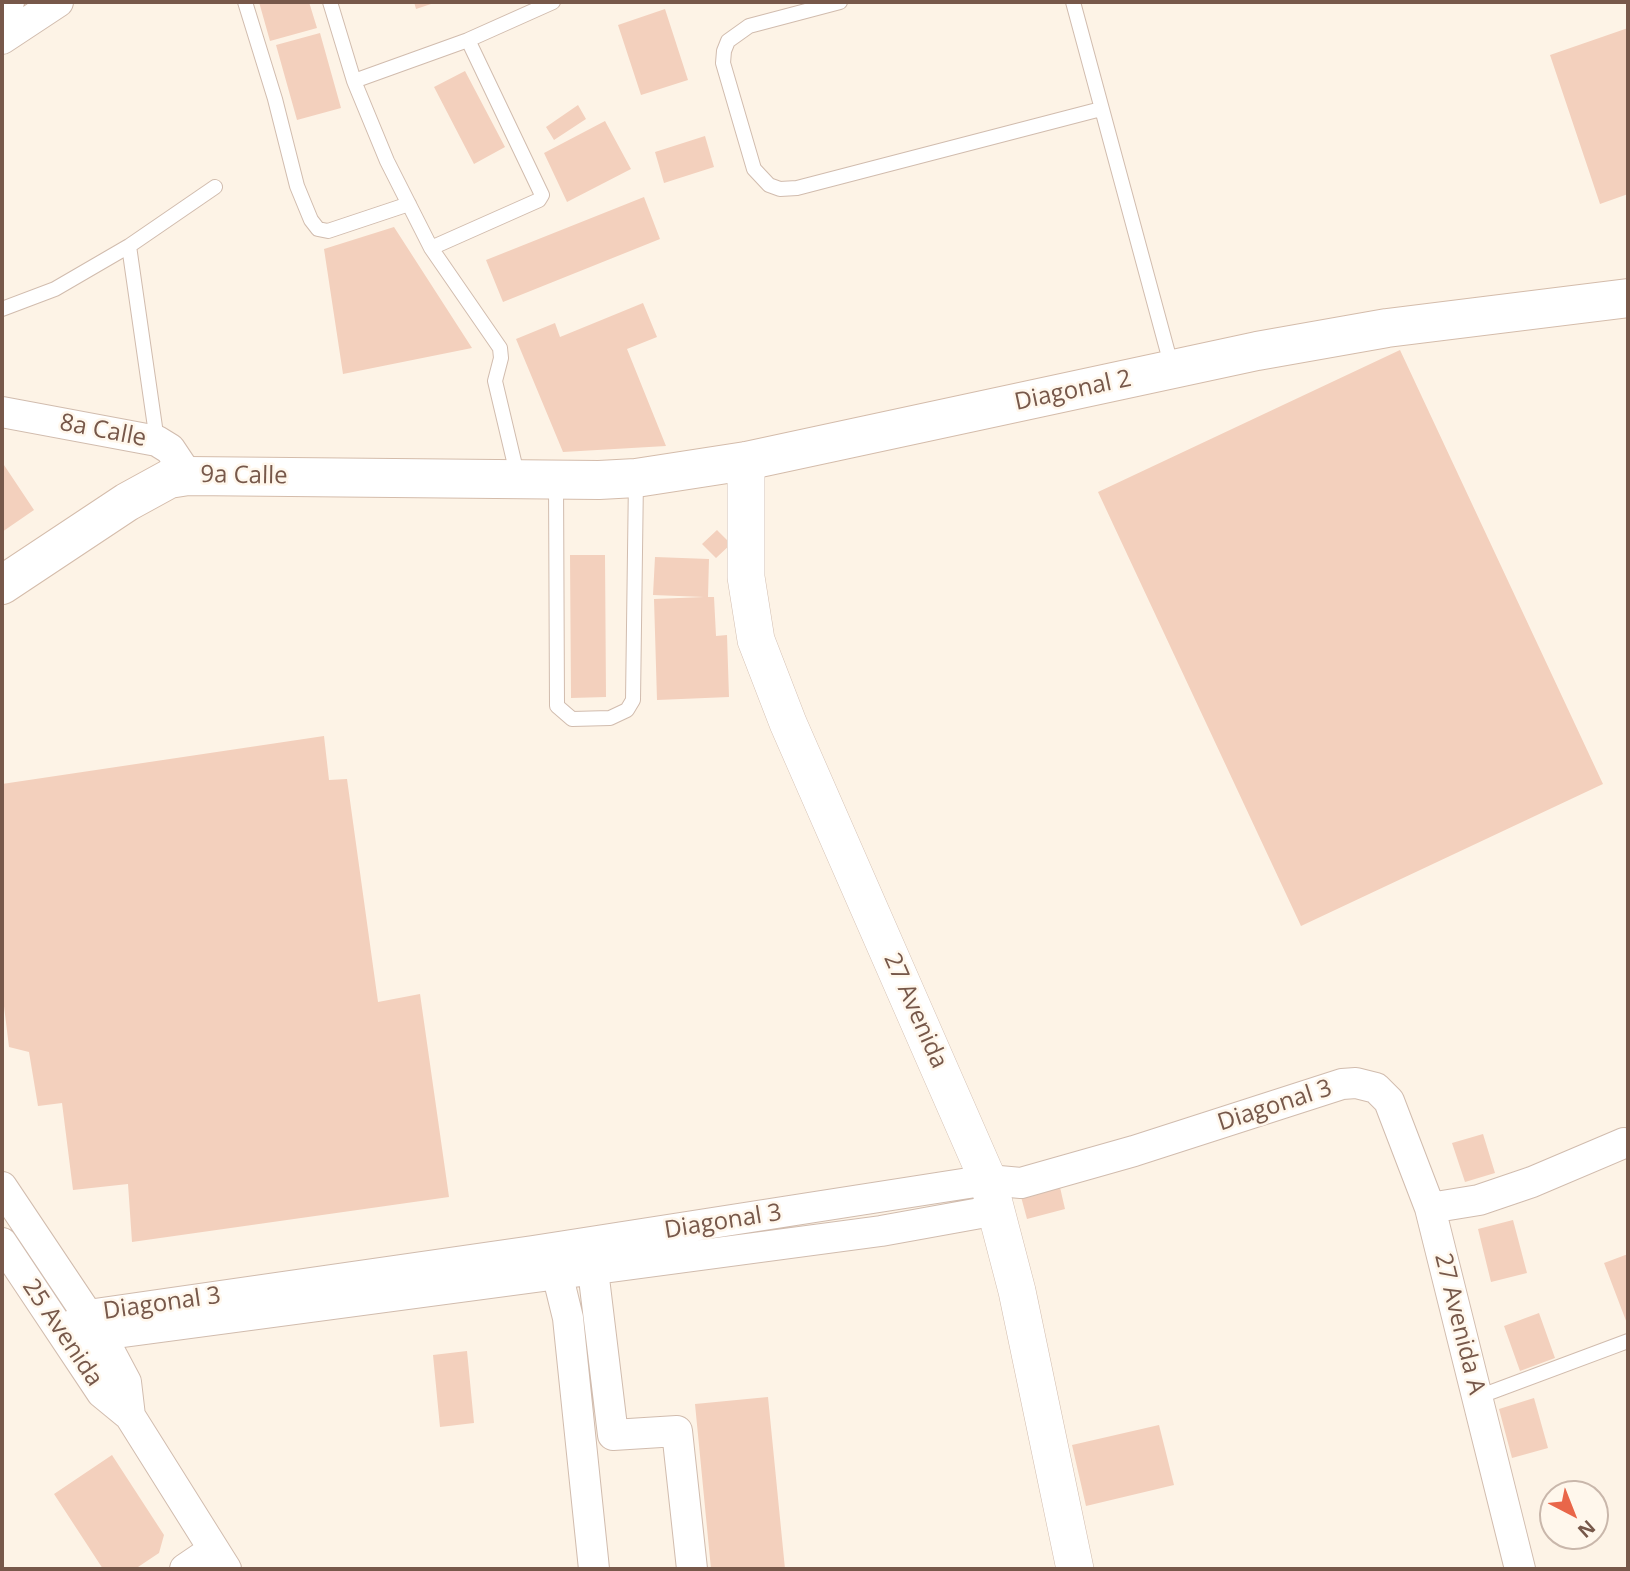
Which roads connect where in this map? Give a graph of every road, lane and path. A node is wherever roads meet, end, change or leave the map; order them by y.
1 (9, 2) edge
2 (58, 2) edge
3 (245, 2) edge
4 (330, 2) edge
5 (553, 2) edge
6 (840, 2) edge
7 (1073, 2) edge
8 (2, 7) edge
9 (2, 39) edge
10 (468, 40) junction
11 (354, 81) junction
12 (1101, 109) junction
13 (215, 187) dead end
14 (409, 204) junction
15 (130, 246) junction
16 (432, 248) junction
17 (1628, 298) edge
18 (2, 309) edge
19 (1172, 370) junction
20 (2, 412) edge
21 (157, 441) junction
22 (746, 461) junction
23 (188, 476) junction
24 (636, 478) junction
25 (518, 480) junction
26 (556, 480) junction
27 (2, 585) edge
28 (1376, 1088) joint
29 (1624, 1143) dead end
30 (2, 1187) edge
31 (992, 1195) junction
32 (1430, 1208) junction
33 (2, 1243) edge
34 (593, 1269) junction
35 (558, 1273) junction
36 (95, 1325) junction
37 (1628, 1341) edge
38 (69, 1342) junction
39 (1478, 1397) junction
40 (130, 1416) junction
41 (220, 1560) edge
42 (185, 1569) edge
43 (594, 1569) edge
44 (692, 1569) edge
45 (1075, 1569) edge
46 (1520, 1569) edge

1 - 8 street
2 - 9 street
3 - 14 lane
4 - 11 lane
5 - 10 lane
6 - 12 lane
7 - 12 lane
10 - 11 lane
10 - 16 lane
11 - 14 lane
12 - 19 lane
13 - 15 lane
14 - 16 lane
15 - 18 lane
15 - 21 lane
16 - 25 lane
17 - 19 main road, Diagonal 2
19 - 22 main road, Diagonal 2
20 - 21 street, 8a Calle
21 - 23 street, 8a Calle
22 - 24 main road, Diagonal 2
22 - 31 street, 27 Avenida
23 - 25 main road, 9a Calle
23 - 27 main road, 9a Calle
24 - 26 main road, Diagonal 2
24 - 26 lane
25 - 26 main road, Diagonal 2
28 - 31 street, Diagonal 3
28 - 32 street, 27 Avenida A
29 - 32 street
30 - 36 street, 25 Avenida
31 - 34 street, Diagonal 3
31 - 36 street, Diagonal 3
31 - 45 street, 27 Avenida
32 - 39 street, 27 Avenida A
33 - 38 street, 25 Avenida
34 - 35 street, Diagonal 3
34 - 44 street
35 - 36 street, Diagonal 3
35 - 43 street
36 - 38 street, Diagonal 3
36 - 40 street, 25 Avenida
37 - 39 lane
38 - 40 street, 25 Avenida
39 - 46 street, 27 Avenida A
40 - 41 street, 25 Avenida
41 - 42 street

